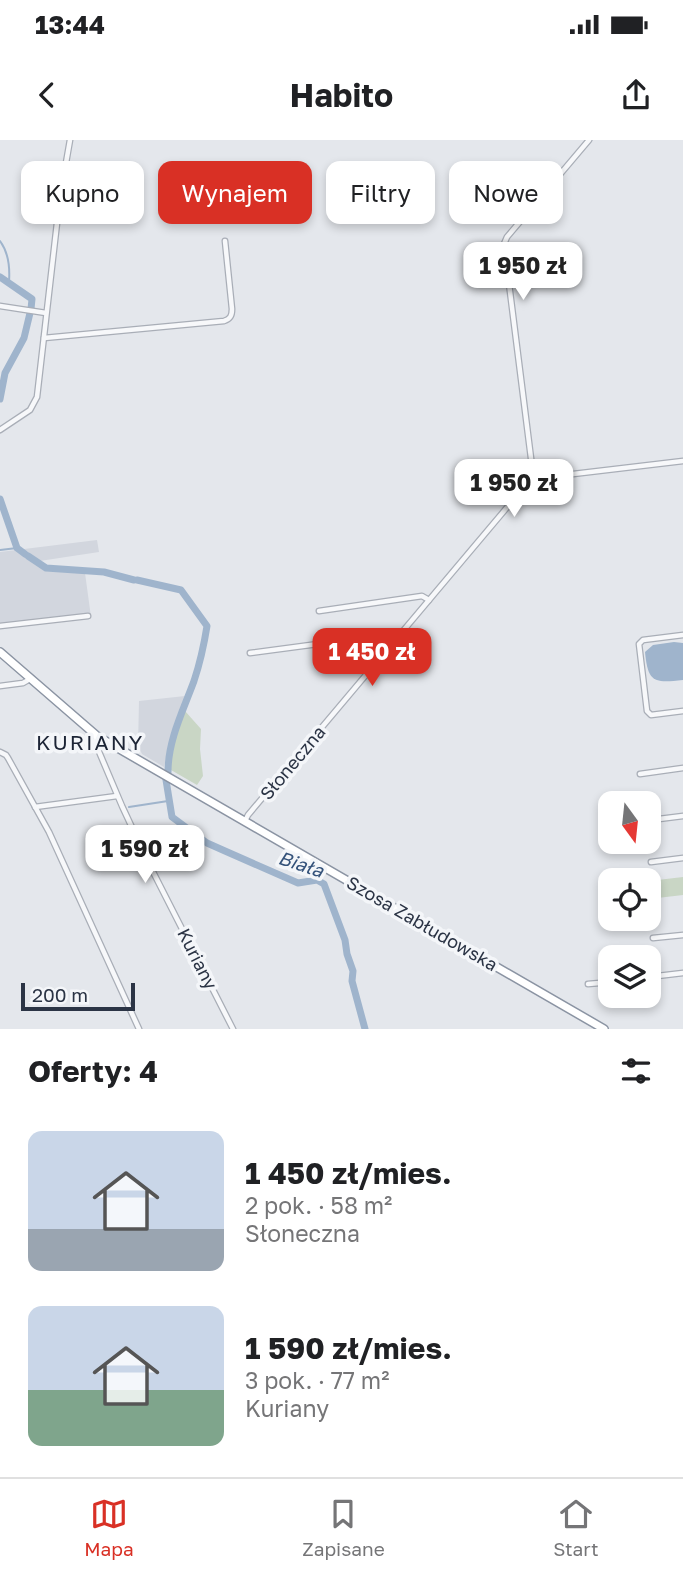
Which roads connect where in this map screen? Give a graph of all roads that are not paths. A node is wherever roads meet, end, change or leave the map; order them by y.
1 (71, 140) edge
2 (589, 140) edge
3 (225, 241) dead end
4 (0, 306) edge
5 (47, 313) junction
6 (44, 338) junction
7 (0, 430) edge
8 (683, 461) edge
9 (531, 479) junction
10 (429, 600) junction
11 (319, 611) dead end
12 (88, 616) dead end
13 (0, 626) edge
14 (683, 635) edge
15 (399, 636) junction
16 (0, 652) edge
17 (250, 653) dead end
18 (31, 678) junction
19 (0, 686) edge
20 (683, 711) edge
21 (97, 736) junction
22 (1, 752) edge
23 (683, 768) edge
24 (640, 774) dead end
25 (118, 796) junction
26 (35, 807) junction
27 (683, 817) edge
28 (662, 819) edge
29 (245, 821) junction
30 (683, 858) edge
31 (651, 862) dead end
32 (683, 935) edge
33 (653, 938) dead end
34 (683, 973) edge
35 (661, 975) edge
36 (598, 983) edge
37 (588, 984) dead end
38 (139, 1029) edge
39 (233, 1029) edge
40 (604, 1029) edge

1 - 5 street
2 - 9 street
3 - 6 street
4 - 5 street
5 - 6 street
6 - 7 street
8 - 9 street
9 - 10 street, Słoneczna
10 - 11 street
10 - 15 street, Słoneczna
12 - 13 street
14 - 20 street
15 - 17 street
15 - 29 street, Słoneczna
16 - 18 highway, Szosa Zabłudowska
18 - 19 street
18 - 21 highway, Szosa Zabłudowska
21 - 25 street, Kuriany
21 - 29 highway, Szosa Zabłudowska
22 - 26 street
23 - 24 street
25 - 26 street
25 - 39 street, Kuriany
26 - 38 street
27 - 28 street
29 - 40 highway, Szosa Zabłudowska
30 - 31 street
32 - 33 street
34 - 35 street
36 - 37 street

